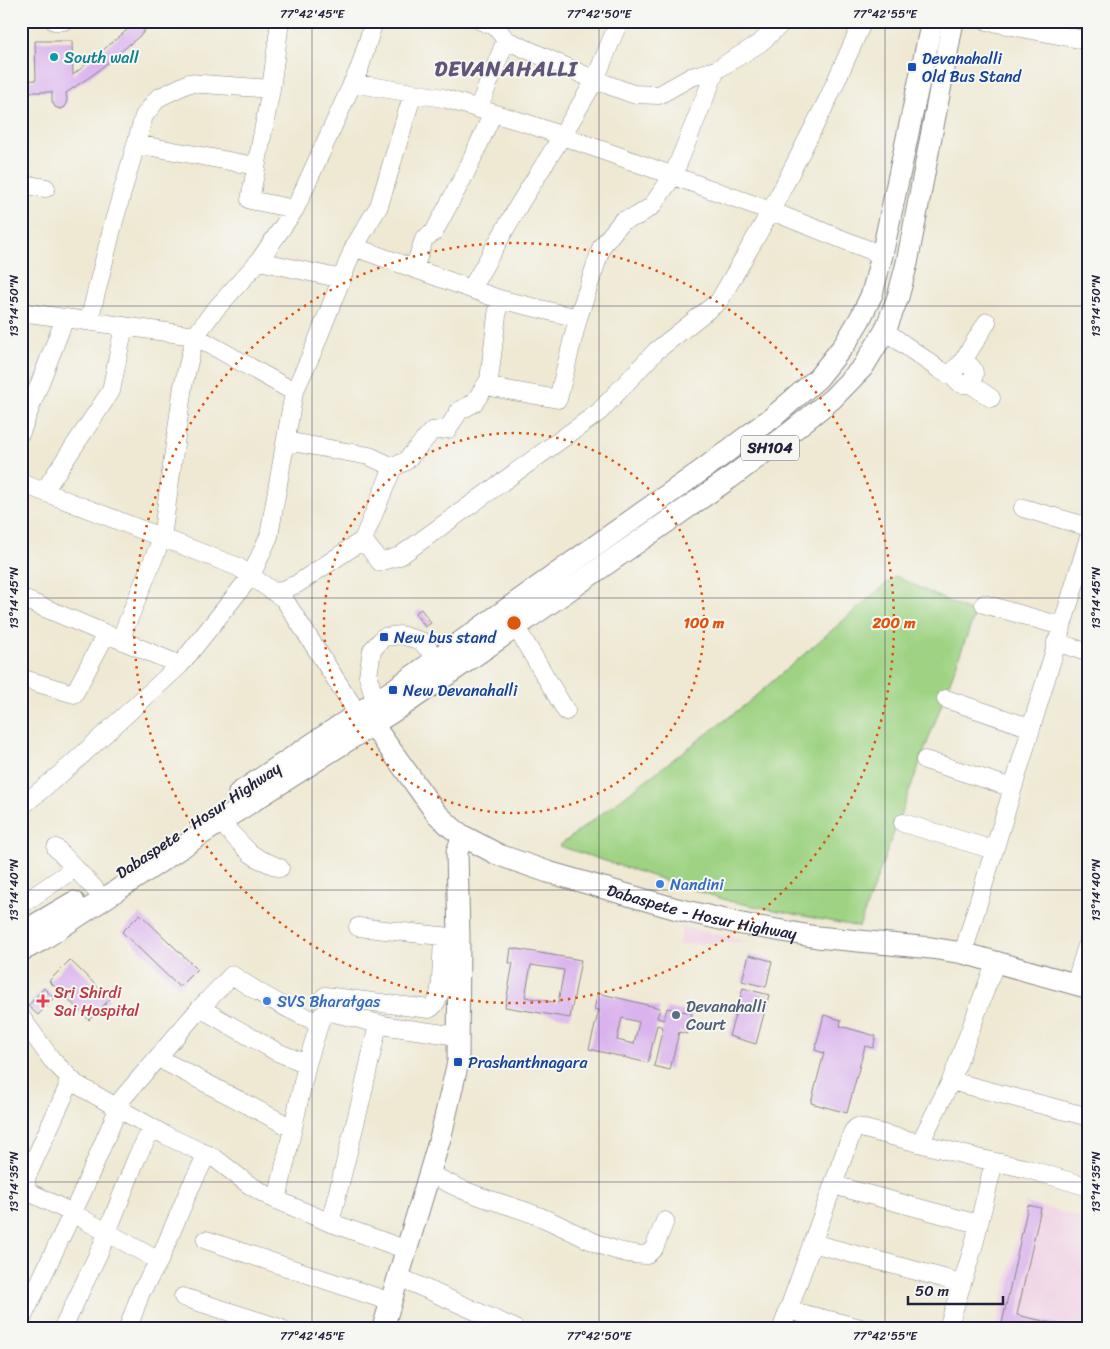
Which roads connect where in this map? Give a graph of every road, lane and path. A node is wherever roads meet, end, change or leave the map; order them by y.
1 (56, 21) edge
2 (64, 21) edge
3 (280, 21) edge
4 (374, 21) edge
5 (481, 21) edge
6 (619, 21) edge
7 (784, 21) edge
8 (863, 21) edge
9 (932, 21) edge
10 (953, 21) edge
11 (987, 21) edge
12 (506, 40) junction
13 (1089, 41) edge
14 (716, 70) junction
15 (595, 80) junction
16 (352, 83) junction
17 (271, 89) junction
18 (413, 93) junction
19 (486, 111) junction
20 (562, 136) junction
21 (136, 144) junction
22 (256, 166) junction
23 (673, 176) junction
24 (21, 184) edge
25 (46, 188) dead end
26 (295, 210) junction
27 (771, 211) junction
28 (354, 247) junction
29 (882, 255) junction
30 (259, 261) junction
31 (414, 269) junction
32 (342, 279) junction
33 (471, 289) junction
34 (499, 299) junction
35 (21, 312) edge
36 (65, 318) junction
37 (578, 318) junction
38 (89, 321) junction
39 (987, 322) dead end
40 (124, 326) junction
41 (885, 331) junction
42 (195, 336) junction
43 (961, 375) junction
44 (485, 386) junction
45 (294, 392) junction
46 (991, 398) dead end
47 (21, 432) edge
48 (286, 441) junction
49 (393, 467) junction
50 (21, 482) edge
51 (44, 491) junction
52 (1023, 508) dead end
53 (1089, 527) edge
54 (1089, 537) edge
55 (162, 538) junction
56 (363, 540) junction
57 (251, 576) junction
58 (275, 593) junction
59 (21, 598) edge
60 (984, 604) dead end
61 (516, 627) junction
62 (1059, 634) junction
63 (113, 637) junction
64 (1089, 653) edge
65 (437, 659) junction
66 (180, 665) junction
67 (21, 678) edge
68 (946, 699) dead end
69 (566, 711) dead end
70 (374, 714) junction
71 (1031, 728) junction
72 (925, 760) dead end
73 (1013, 788) junction
74 (21, 807) edge
75 (220, 822) junction
76 (903, 823) dead end
77 (463, 836) junction
78 (56, 848) dead end
79 (994, 850) junction
80 (75, 868) junction
81 (280, 868) dead end
82 (95, 888) junction
83 (24, 899) edge
84 (45, 919) junction
85 (358, 927) dead end
86 (21, 933) edge
87 (451, 937) junction
88 (1089, 939) edge
89 (21, 951) edge
90 (963, 953) junction
91 (996, 961) junction
92 (450, 981) junction
93 (1082, 986) edge
94 (325, 996) dead end
95 (200, 1008) junction
96 (21, 1017) edge
97 (319, 1023) junction
98 (378, 1024) junction
99 (458, 1036) junction
100 (158, 1058) junction
101 (307, 1064) junction
102 (68, 1078) junction
103 (951, 1080) junction
104 (117, 1108) junction
105 (1089, 1117) edge
106 (152, 1128) junction
107 (292, 1128) junction
108 (920, 1143) junction
109 (207, 1154) junction
110 (994, 1162) junction
111 (429, 1174) junction
112 (833, 1185) junction
113 (1089, 1186) edge
114 (23, 1193) edge
115 (277, 1200) junction
116 (72, 1214) junction
117 (665, 1221) dead end
118 (330, 1223) junction
119 (978, 1224) junction
120 (107, 1232) junction
121 (206, 1240) dead end
122 (812, 1243) junction
123 (407, 1250) junction
124 (159, 1260) junction
125 (398, 1277) junction
126 (961, 1285) junction
127 (183, 1297) dead end
128 (391, 1302) junction
129 (788, 1310) junction
130 (21, 1321) edge
131 (63, 1328) edge
132 (128, 1328) edge
133 (280, 1328) edge
134 (383, 1328) edge
135 (514, 1328) edge
136 (782, 1328) edge
137 (861, 1328) edge
138 (948, 1328) edge

1 - 2 street
3 - 17 street
4 - 16 street
5 - 12 street
6 - 15 street
7 - 14 street
8 - 27 street
9 - 29 main road, SH104
10 - 41 main road, SH104
11 - 13 street
12 - 15 street
12 - 19 street
14 - 15 street
14 - 23 street
15 - 20 street
16 - 18 street
16 - 26 street
17 - 21 street
17 - 22 street
18 - 19 street
18 - 28 street
19 - 20 street
19 - 31 street
20 - 23 street
20 - 33 street
21 - 22 street
21 - 38 street
22 - 26 street
23 - 27 street
23 - 37 street
24 - 25 street
26 - 30 street
27 - 29 street
27 - 56 street
28 - 31 street
28 - 32 street
29 - 65 main road, SH104
30 - 32 street
30 - 42 street
31 - 33 street
32 - 45 street
33 - 34 street
34 - 37 street
34 - 44 street
35 - 36 street
36 - 38 street
36 - 47 street
37 - 44 street
38 - 40 street
39 - 43 street
40 - 42 street
40 - 51 street
41 - 43 street
41 - 61 main road, SH104
42 - 45 street
42 - 55 street
43 - 46 street
44 - 49 street
45 - 48 street
48 - 49 street
48 - 57 street
49 - 56 street
50 - 51 street
51 - 55 street
52 - 53 street
54 - 62 street
55 - 57 street
55 - 63 street
56 - 58 street
57 - 58 street
57 - 66 street
58 - 70 street
59 - 63 street
60 - 62 street
61 - 69 street
61 - 70 main road, SH104
62 - 64 street
62 - 71 street
63 - 66 street
63 - 67 street
65 - 70 main road, SH104
65 - 70 street
66 - 74 street
68 - 71 street
70 - 75 main road, Dabaspete - Hosur Highway
70 - 77 main road, Dabaspete - Hosur Highway
70 - 82 main road, Dabaspete - Hosur Highway
71 - 73 street
72 - 73 street
73 - 79 street
75 - 81 street
75 - 89 main road, Dabaspete - Hosur Highway
76 - 79 street
77 - 87 main road
77 - 90 main road, Dabaspete - Hosur Highway
78 - 80 street
79 - 90 street
80 - 82 street
80 - 83 street
82 - 84 main road, Dabaspete - Hosur Highway
83 - 84 street
84 - 86 main road, Dabaspete - Hosur Highway
85 - 87 street
87 - 92 main road
88 - 93 street
90 - 91 main road, Dabaspete - Hosur Highway
91 - 93 main road, Dabaspete - Hosur Highway
91 - 103 street
92 - 94 street
92 - 99 main road
95 - 97 street
95 - 100 street
95 - 101 street
96 - 102 street
97 - 98 street
97 - 101 street
98 - 99 street
98 - 118 street
99 - 111 main road
100 - 104 street
100 - 107 street
101 - 107 street
102 - 104 street
102 - 114 street
103 - 105 street
103 - 108 street
104 - 106 street
104 - 116 street
106 - 109 street
106 - 120 street
107 - 115 street
108 - 110 street
108 - 112 street
109 - 115 street
109 - 124 street
110 - 113 street
110 - 119 street
111 - 117 street
111 - 123 main road
112 - 119 street
112 - 122 street
114 - 116 street
115 - 118 street
116 - 120 street
116 - 130 street
118 - 123 street
119 - 126 street
120 - 124 street
120 - 131 street
121 - 128 street
122 - 126 street
122 - 129 street
123 - 125 main road
124 - 132 street
125 - 128 main road
125 - 135 street
126 - 138 street
127 - 133 street
128 - 134 main road
129 - 136 street
129 - 137 street

